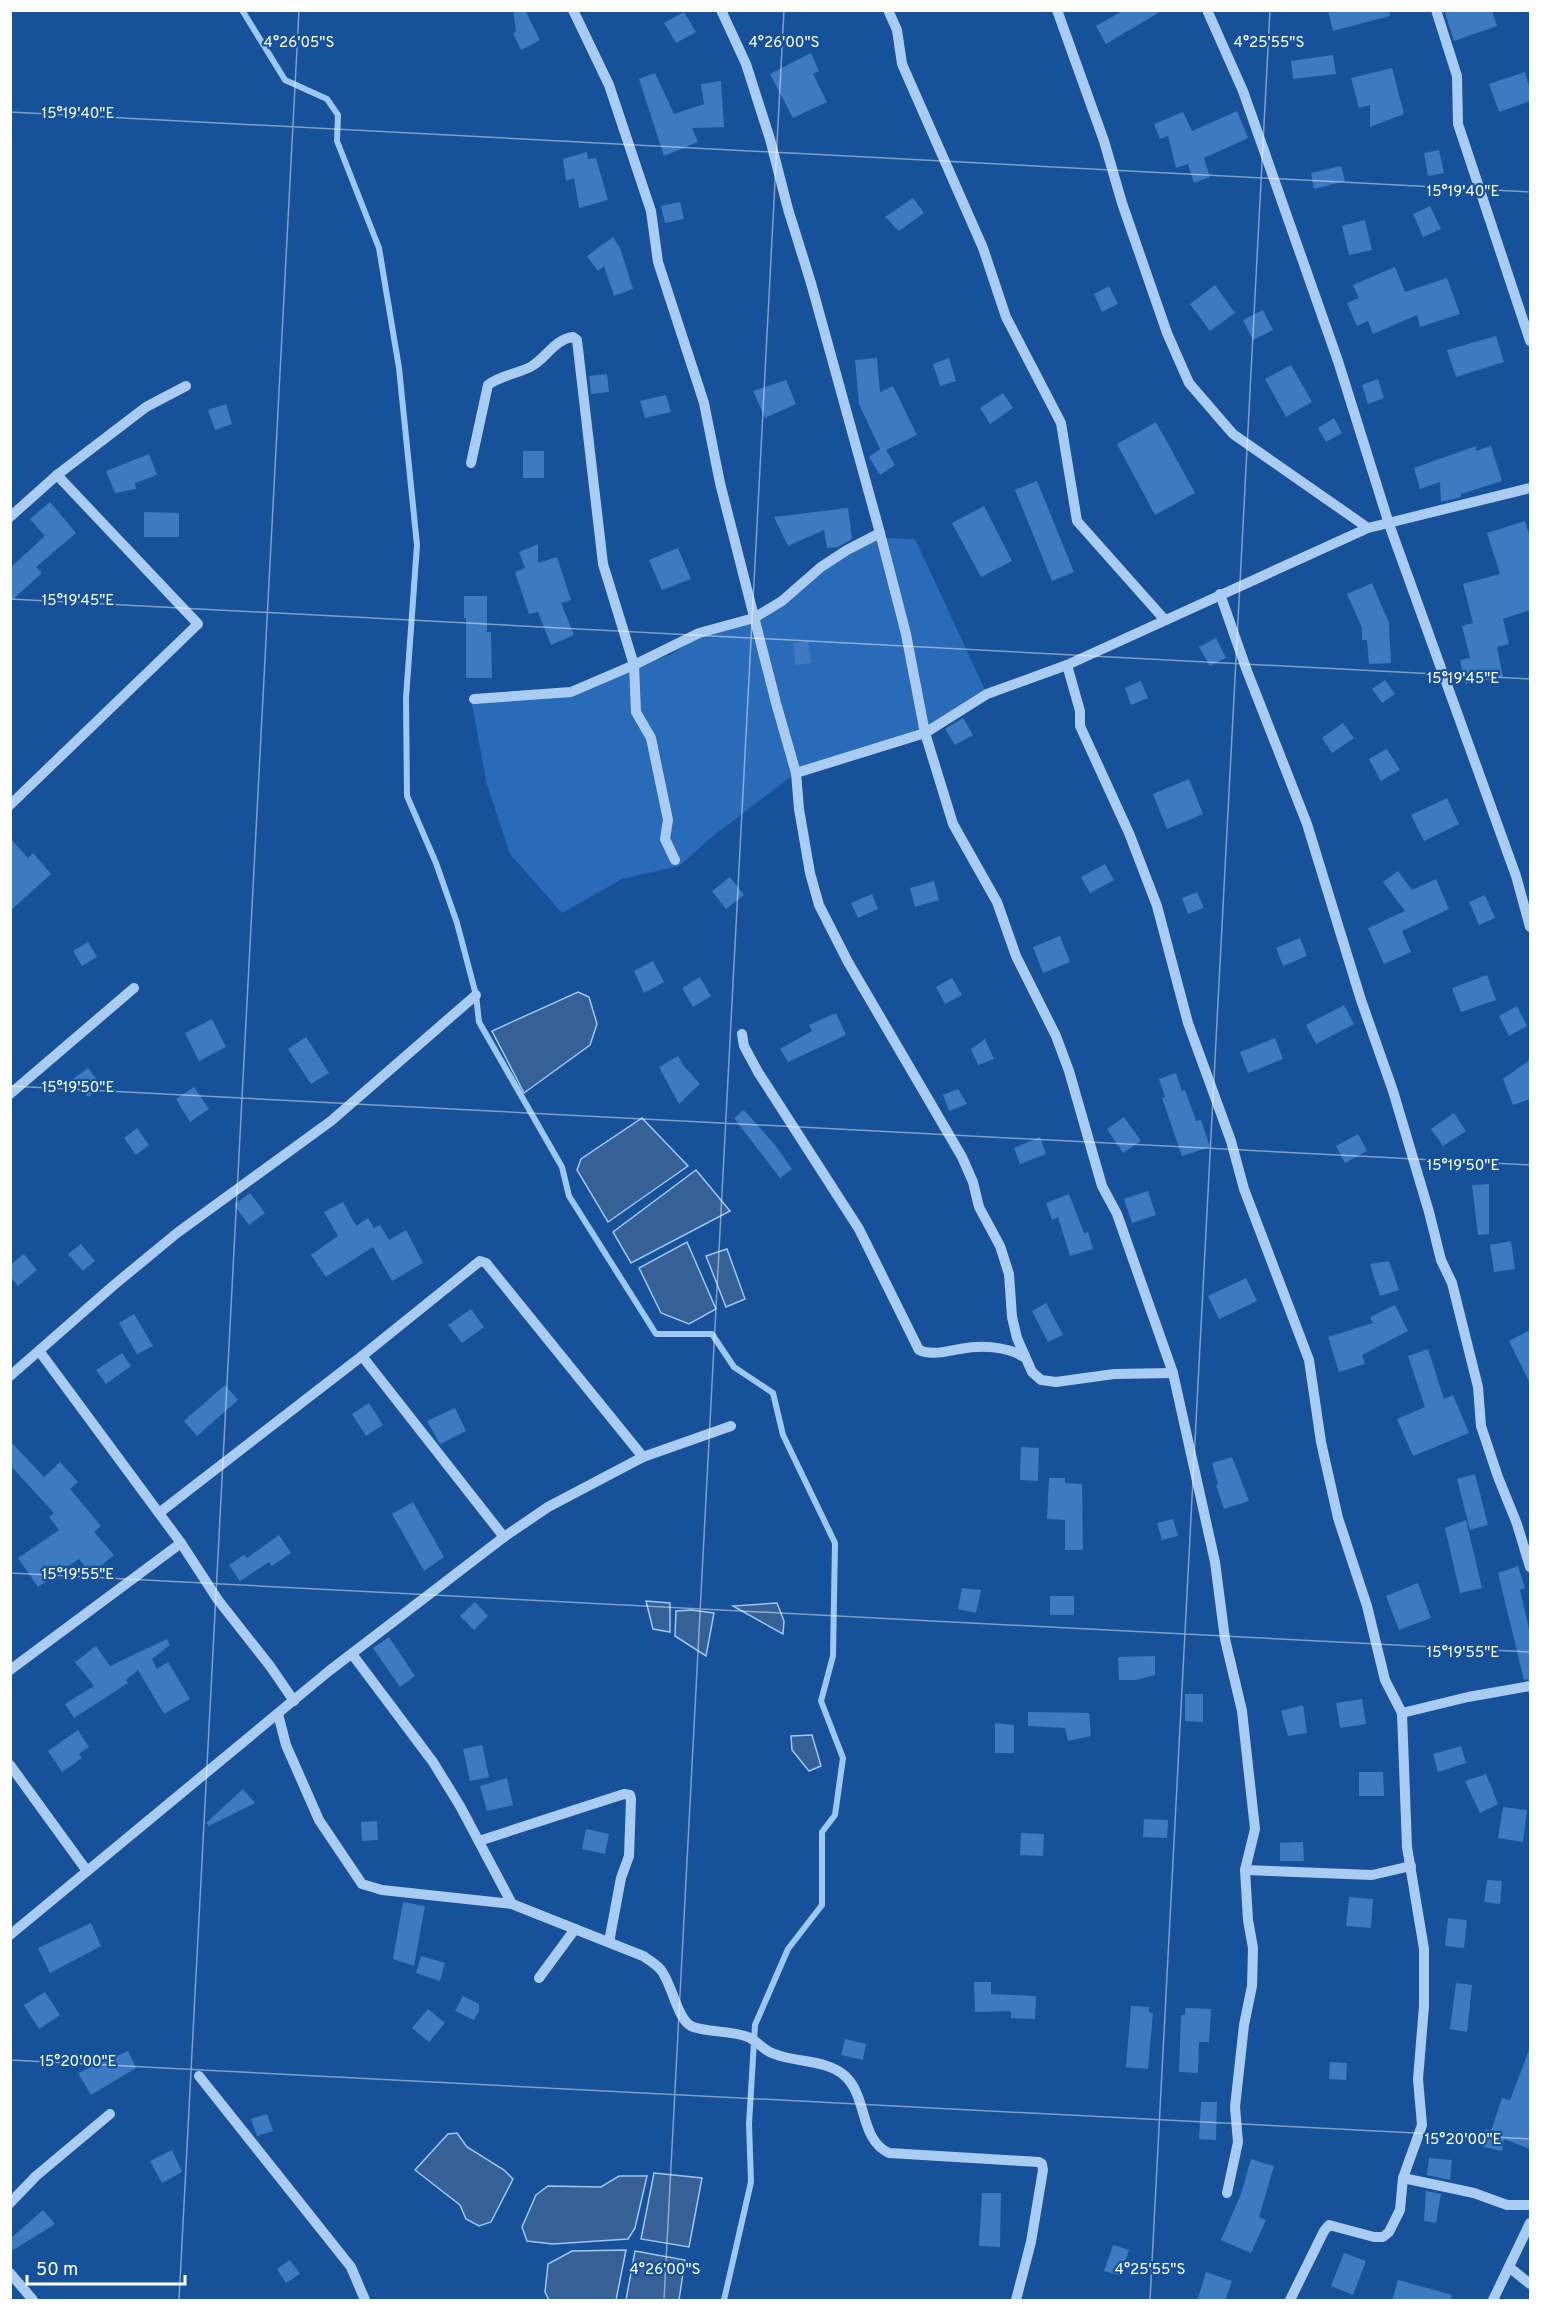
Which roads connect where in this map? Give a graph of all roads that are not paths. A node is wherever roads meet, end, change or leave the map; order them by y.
1 (573, 10) edge
2 (722, 10) edge
3 (888, 10) edge
4 (1058, 10) edge
5 (1207, 10) edge
6 (1436, 10) edge
7 (1530, 341) edge
8 (186, 386) dead end
9 (471, 463) dead end
10 (57, 475) junction
11 (1530, 488) edge
12 (10, 517) edge
13 (1389, 524) junction
14 (1368, 528) junction
15 (880, 533) junction
16 (1220, 594) junction
17 (754, 618) junction
18 (1164, 619) junction
19 (634, 665) junction
20 (1067, 665) junction
21 (474, 699) dead end
22 (924, 732) junction
23 (796, 773) junction
24 (10, 805) edge
25 (675, 860) dead end
26 (1530, 927) edge
27 (134, 988) dead end
28 (476, 995) dead end
29 (742, 1034) dead end
30 (10, 1094) edge
31 (39, 1352) junction
32 (362, 1356) junction
33 (1024, 1357) junction
34 (1173, 1373) junction
35 (10, 1376) edge
36 (731, 1426) dead end
37 (644, 1457) junction
38 (159, 1513) junction
39 (504, 1537) junction
40 (181, 1543) junction
41 (1530, 1567) edge
42 (352, 1654) junction
43 (10, 1670) edge
44 (1530, 1686) edge
45 (294, 1701) junction
46 (1402, 1713) junction
47 (278, 1714) junction
48 (10, 1765) edge
49 (479, 1841) junction
50 (1411, 1866) junction
51 (1245, 1870) junction
52 (87, 1871) junction
53 (512, 1904) junction
54 (575, 1929) junction
55 (10, 1935) edge
56 (609, 1942) junction
57 (539, 1978) dead end
58 (199, 2076) dead end
59 (110, 2114) dead end
60 (1403, 2178) junction
61 (1227, 2193) dead end
62 (10, 2203) edge
63 (1530, 2205) edge
64 (1530, 2223) edge
65 (1509, 2267) junction
66 (12, 2277) edge
67 (1530, 2284) edge
68 (33, 2301) edge
69 (365, 2301) edge
70 (1016, 2301) edge
71 (1290, 2301) edge
72 (1493, 2301) edge

1 - 17 street
2 - 15 street
3 - 18 street
4 - 14 street
5 - 13 street
6 - 7 street
8 - 10 street
9 - 19 street
10 - 12 street
10 - 24 street
11 - 13 street
13 - 14 street
13 - 26 street
14 - 16 street
15 - 17 street
15 - 22 street
16 - 18 street
16 - 41 street
17 - 19 street
17 - 23 street
18 - 20 street
19 - 21 street
19 - 25 street
20 - 22 street
20 - 46 street
22 - 23 street
22 - 34 street
23 - 33 street
27 - 30 street
28 - 31 street
29 - 33 street
31 - 35 street
31 - 38 street
32 - 37 street
32 - 38 street
32 - 39 street
33 - 34 street
34 - 51 street
36 - 37 street
37 - 39 street
38 - 40 street
39 - 42 street
40 - 43 street
40 - 45 street
42 - 45 street
42 - 49 street
44 - 46 street
45 - 47 street
46 - 50 street
47 - 52 street
47 - 53 street
48 - 52 street
49 - 53 street
49 - 56 street
50 - 51 street
50 - 60 street
51 - 61 street
52 - 55 street
53 - 54 street
54 - 56 street
54 - 57 street
56 - 70 street
58 - 69 street
59 - 62 street
60 - 63 street
60 - 71 street
64 - 65 street
65 - 67 street
65 - 72 street
66 - 68 street

